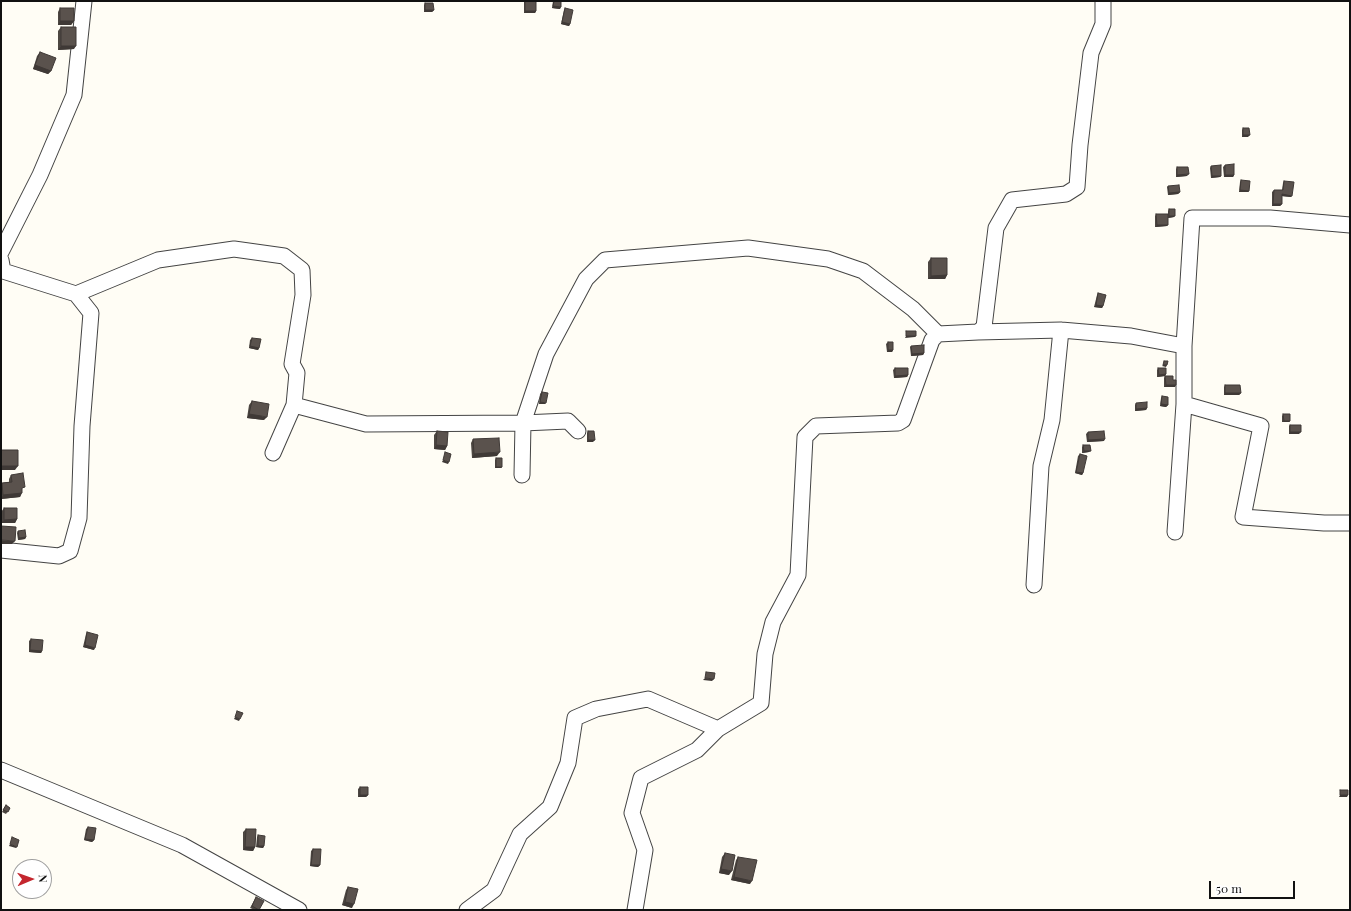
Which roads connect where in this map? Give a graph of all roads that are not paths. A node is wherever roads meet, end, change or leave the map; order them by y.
1 (84, 1) edge
2 (1103, 1) edge
3 (1350, 225) edge
4 (1, 252) edge
5 (1, 260) edge
6 (76, 294) junction
7 (1061, 330) junction
8 (978, 332) junction
9 (938, 334) junction
10 (1184, 346) junction
11 (1184, 404) junction
12 (294, 405) junction
13 (523, 423) junction
14 (578, 430) dead end
15 (273, 453) dead end
16 (522, 475) dead end
17 (1350, 523) edge
18 (1175, 532) dead end
19 (1, 550) edge
20 (1034, 585) dead end
21 (718, 729) junction
22 (1, 770) edge
23 (299, 910) edge
24 (467, 910) edge
25 (634, 910) edge

1 - 4 street
2 - 8 street
3 - 10 street
5 - 6 street
6 - 12 street
6 - 19 street
7 - 8 street
7 - 10 street
7 - 20 street
8 - 9 street
9 - 13 street
9 - 21 street
10 - 11 street
11 - 17 street
11 - 18 street
12 - 13 street
12 - 15 street
13 - 14 street
13 - 16 street
21 - 24 street
21 - 25 street
22 - 23 street

